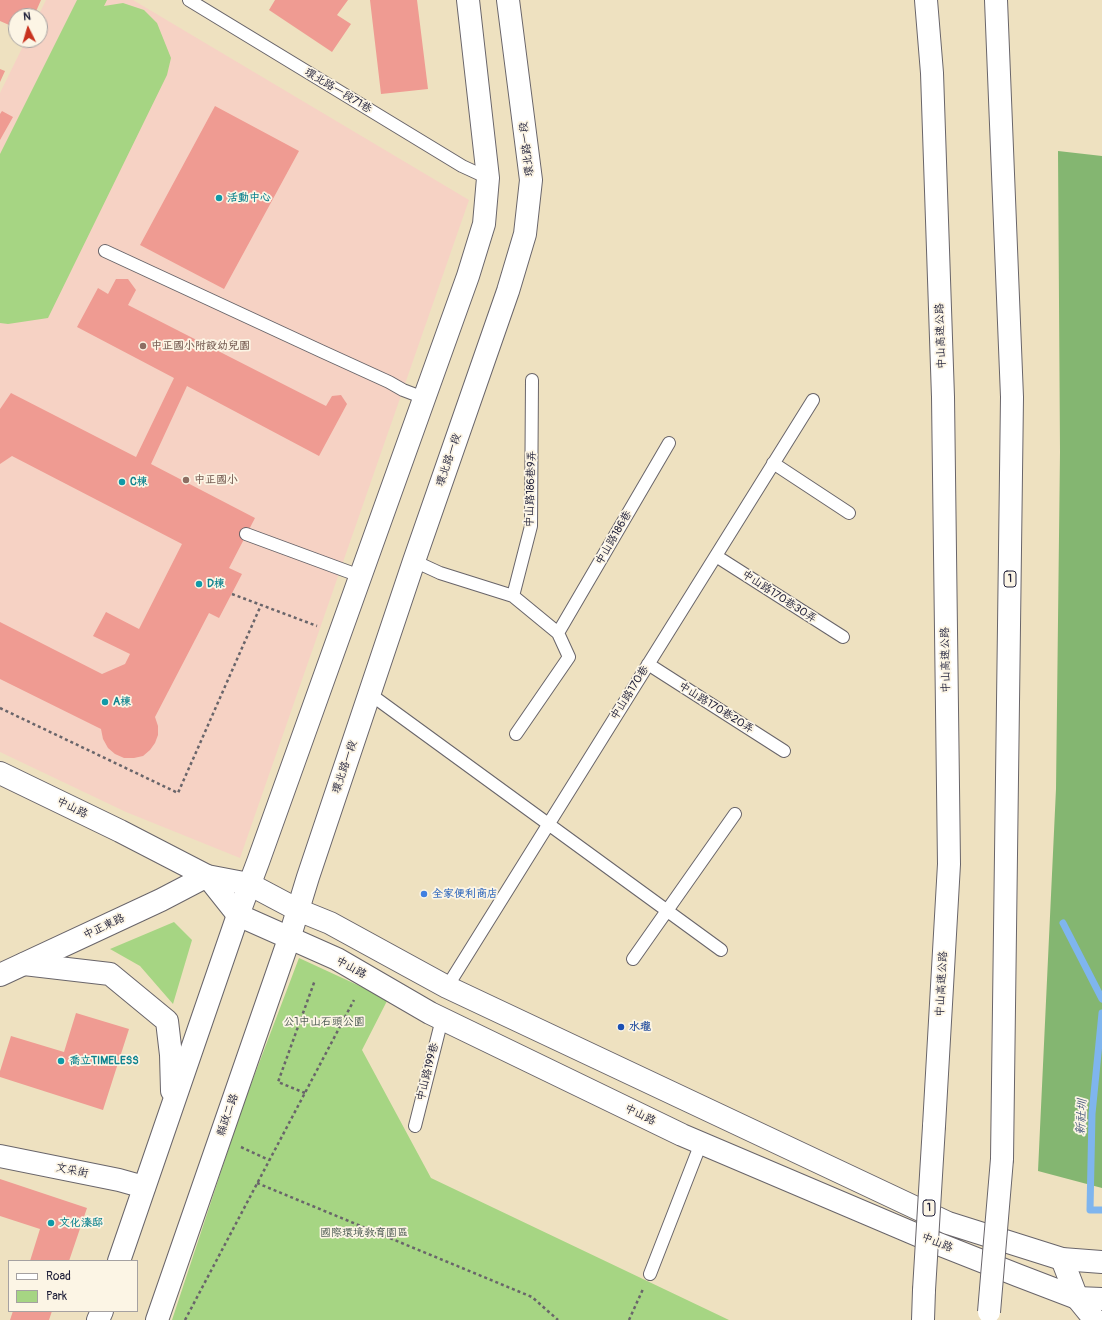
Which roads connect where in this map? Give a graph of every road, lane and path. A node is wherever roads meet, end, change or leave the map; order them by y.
1 (189, 0) edge
2 (468, 0) edge
3 (508, 0) edge
4 (926, 0) edge
5 (996, 0) edge
6 (488, 178) junction
7 (105, 251) dead end
8 (532, 380) dead end
9 (424, 398) junction
10 (813, 400) dead end
11 (669, 443) dead end
12 (773, 463) junction
13 (849, 513) dead end
14 (246, 534) dead end
15 (716, 556) junction
16 (414, 561) junction
17 (360, 576) junction
18 (232, 594) dead end
19 (513, 596) junction
20 (261, 605) junction
21 (558, 633) junction
22 (340, 634) junction
23 (843, 637) dead end
24 (648, 664) junction
25 (370, 694) junction
26 (0, 708) edge
27 (516, 734) dead end
28 (784, 751) dead end
29 (0, 773) edge
30 (735, 814) dead end
31 (548, 824) junction
32 (207, 876) junction
33 (249, 884) junction
34 (298, 910) junction
35 (667, 910) junction
36 (238, 915) junction
37 (289, 939) junction
38 (721, 950) dead end
39 (633, 959) dead end
40 (24, 964) junction
41 (0, 975) edge
42 (315, 980) dead end
43 (446, 987) junction
44 (354, 1000) dead end
45 (442, 1018) junction
46 (305, 1093) junction
47 (173, 1104) junction
48 (415, 1126) dead end
49 (701, 1143) junction
50 (237, 1146) dead end
51 (0, 1156) edge
52 (270, 1160) junction
53 (257, 1183) junction
54 (144, 1187) junction
55 (1062, 1259) junction
56 (119, 1260) edge
57 (1102, 1262) edge
58 (650, 1274) joint
59 (1077, 1298) junction
60 (1102, 1299) edge
61 (988, 1316) edge
62 (157, 1320) edge
63 (184, 1320) edge
64 (558, 1320) edge
65 (629, 1320) edge
66 (923, 1320) edge
67 (1095, 1320) edge

1 - 6 lane, 環北路一段71巷
2 - 6 main road
3 - 16 main road, 環北路一段
4 - 66 main road, 中山高速公路 / 1, bridge
5 - 61 main road, 1, bridge
6 - 9 main road
7 - 9 lane
8 - 19 lane, 中山路186巷9弄
9 - 17 main road
10 - 12 lane, 中山路170巷
11 - 21 lane, 中山路186巷
12 - 13 lane
12 - 15 lane, 中山路170巷
14 - 17 lane
15 - 23 lane, 中山路170巷30弄
15 - 24 lane, 中山路170巷
16 - 19 lane
16 - 25 main road, 環北路一段
17 - 22 main road
18 - 20 path
19 - 21 lane
20 - 22 path
20 - 26 path
21 - 27 lane
22 - 33 main road
24 - 28 lane, 中山路170巷20弄
24 - 31 lane, 中山路170巷
25 - 31 lane
25 - 34 main road, 環北路一段
29 - 32 main road, 中山路
30 - 35 lane
31 - 35 lane
31 - 43 lane, 中山路170巷
32 - 33 main road, 中山路
32 - 36 main road, 中山路
32 - 40 main road, 中正東路
33 - 34 main road, 中山路
33 - 36 main road
34 - 37 main road, 縣政二路
34 - 43 main road, 中山路
35 - 38 lane
35 - 39 lane
36 - 37 main road, 中山路
36 - 47 main road
37 - 45 main road, 中山路
37 - 62 main road, 縣政二路
40 - 41 main road, 中正東路
40 - 47 main road
42 - 46 path
43 - 55 main road, 中山路
44 - 46 path
45 - 48 lane, 中山路199巷
45 - 49 main road, 中山路
46 - 52 path
47 - 54 main road
49 - 58 lane
49 - 59 main road, 中山路
50 - 52 path
51 - 54 main road, 文采街
52 - 53 path
53 - 63 path
53 - 64 path
54 - 56 main road
55 - 57 main road, 中山路
55 - 59 main road
58 - 65 path
59 - 60 main road, 中山路
59 - 67 main road

